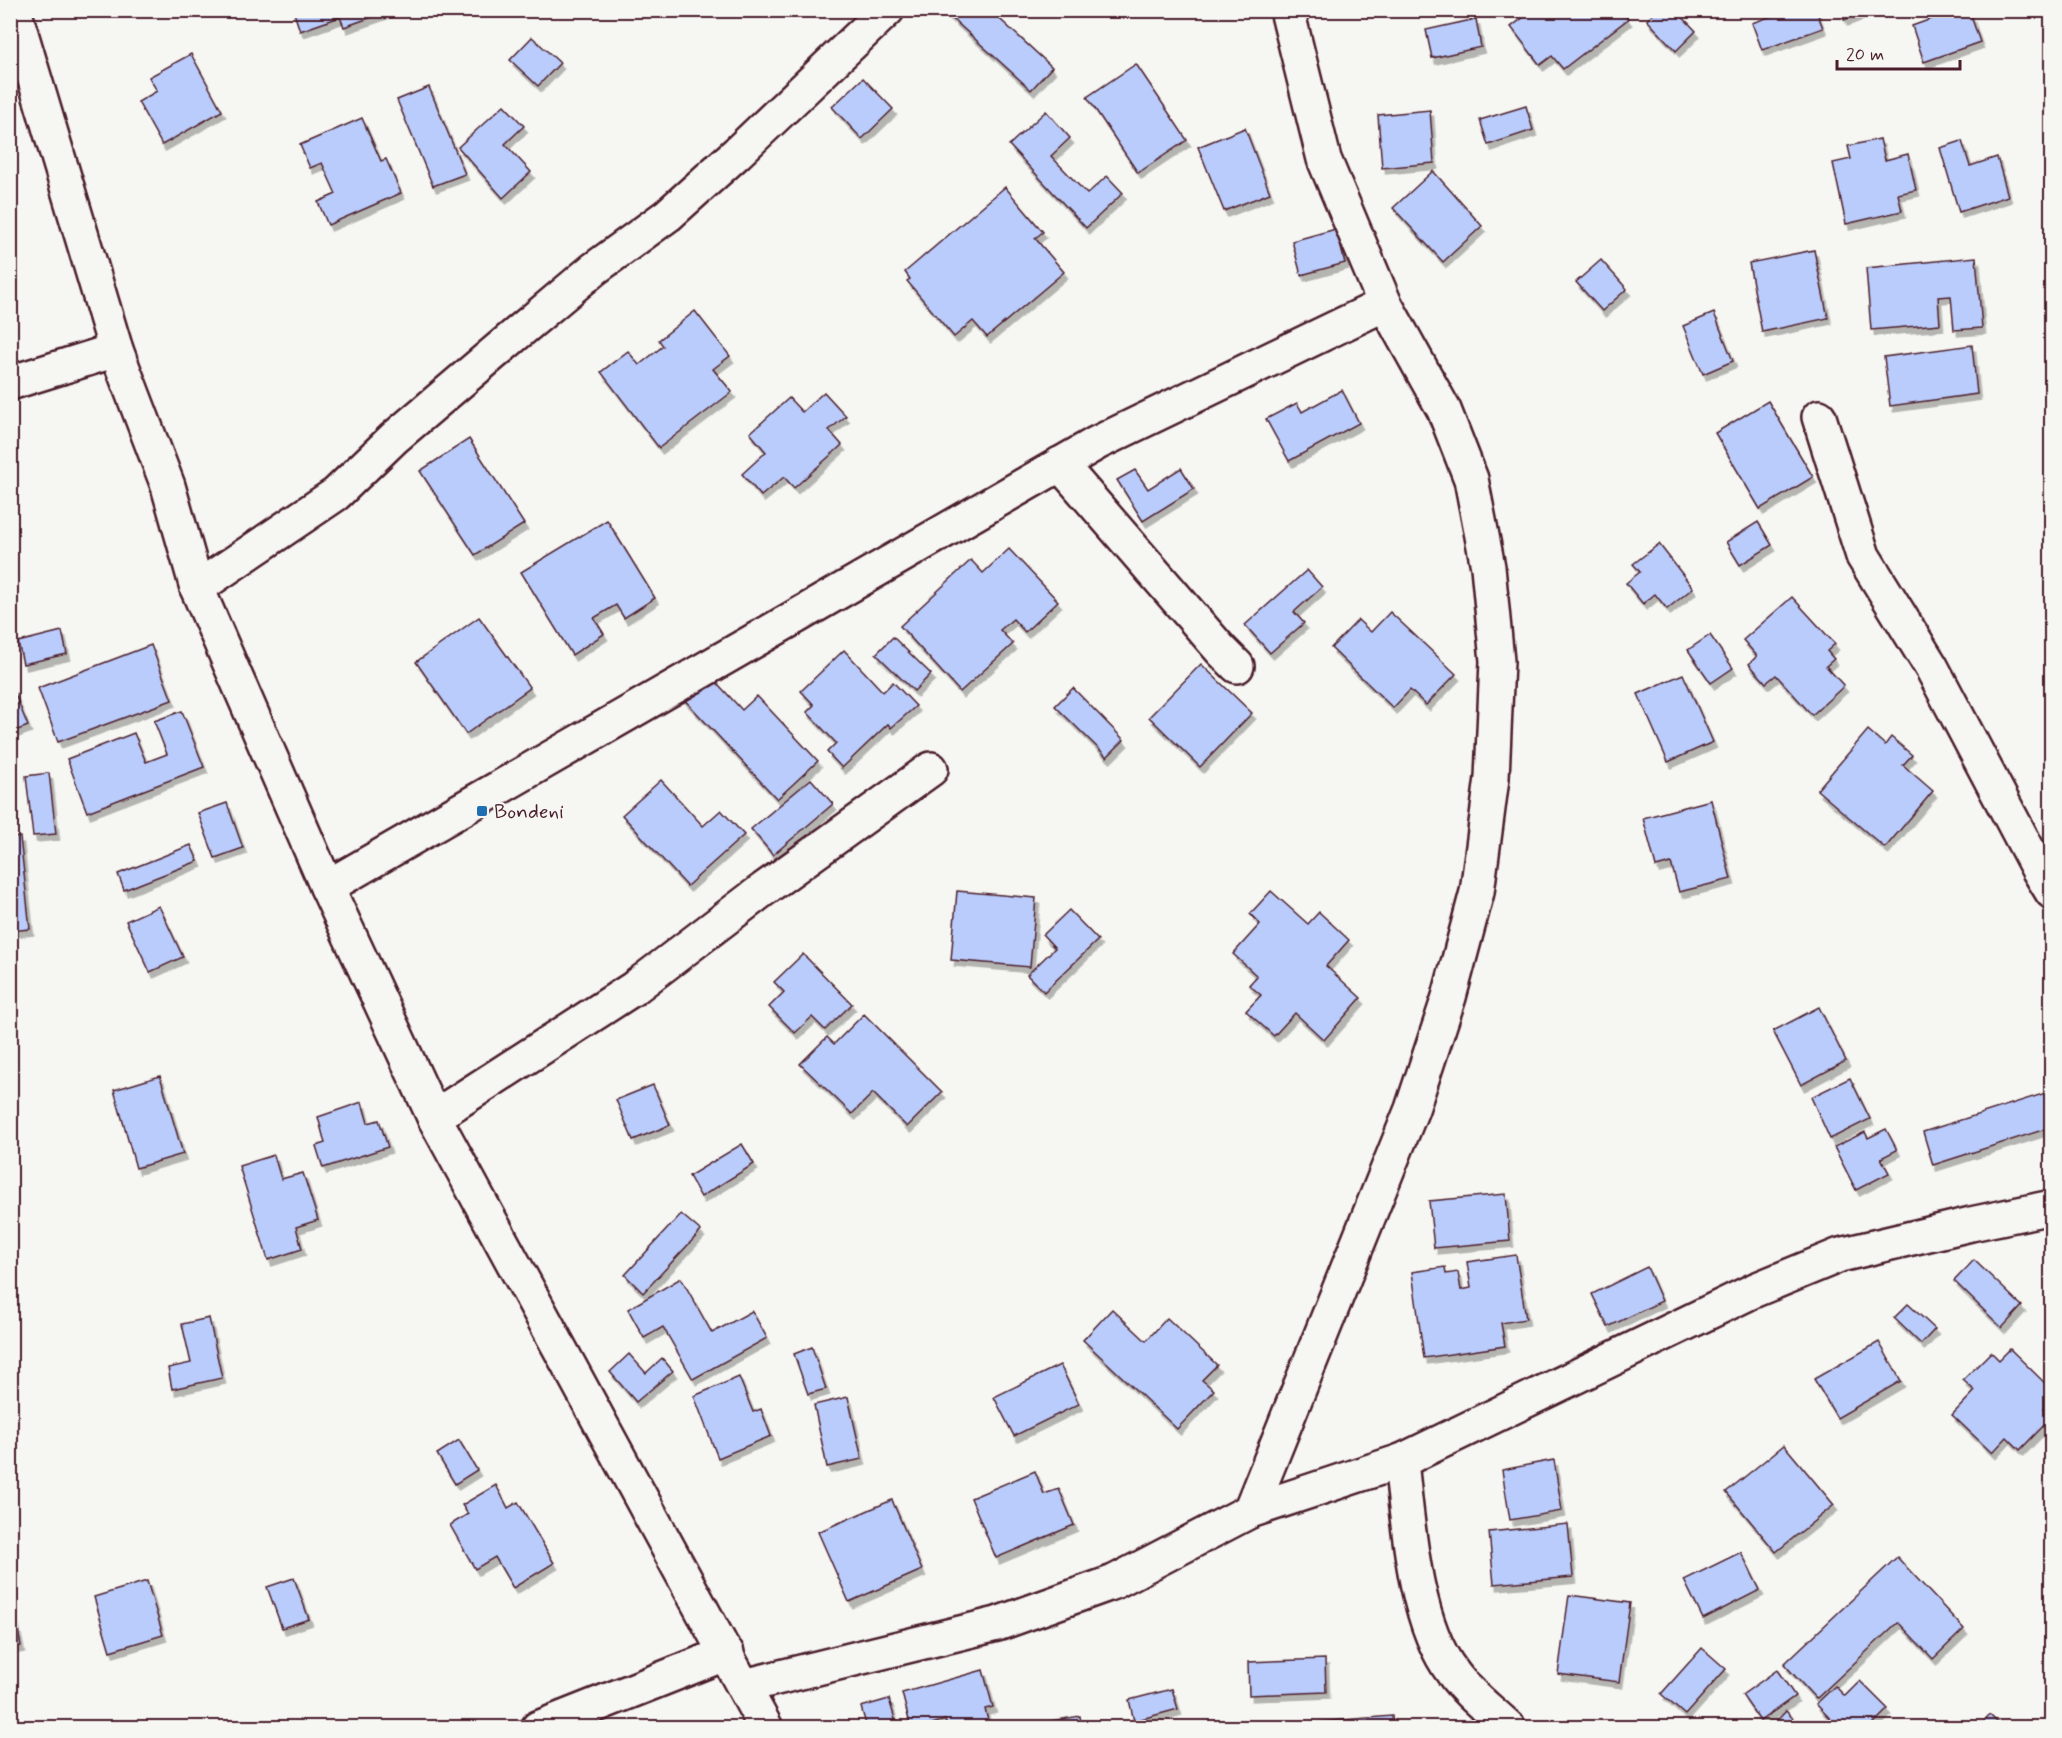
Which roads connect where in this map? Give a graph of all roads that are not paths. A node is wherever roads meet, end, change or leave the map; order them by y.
1 (14, 10) edge
2 (887, 10) edge
3 (1287, 10) edge
4 (1385, 304) junction
5 (116, 350) junction
6 (10, 383) edge
7 (1819, 417) dead end
8 (1060, 464) junction
9 (197, 588) junction
10 (1238, 666) dead end
11 (931, 769) dead end
12 (327, 887) junction
13 (2052, 892) edge
14 (434, 1117) junction
15 (2052, 1207) edge
16 (1401, 1461) junction
17 (1250, 1511) junction
18 (727, 1653) junction
19 (744, 1686) junction
20 (538, 1728) edge
21 (766, 1728) edge
22 (1509, 1728) edge

1 - 5 street
2 - 9 street
3 - 4 street
4 - 8 street
4 - 17 street
5 - 6 street
5 - 9 street
7 - 13 street
8 - 10 street
8 - 12 street
9 - 12 street
11 - 14 street
12 - 14 street
14 - 18 street
15 - 16 street
16 - 17 street
16 - 22 street
17 - 19 street
18 - 19 street
18 - 20 street
19 - 21 street

